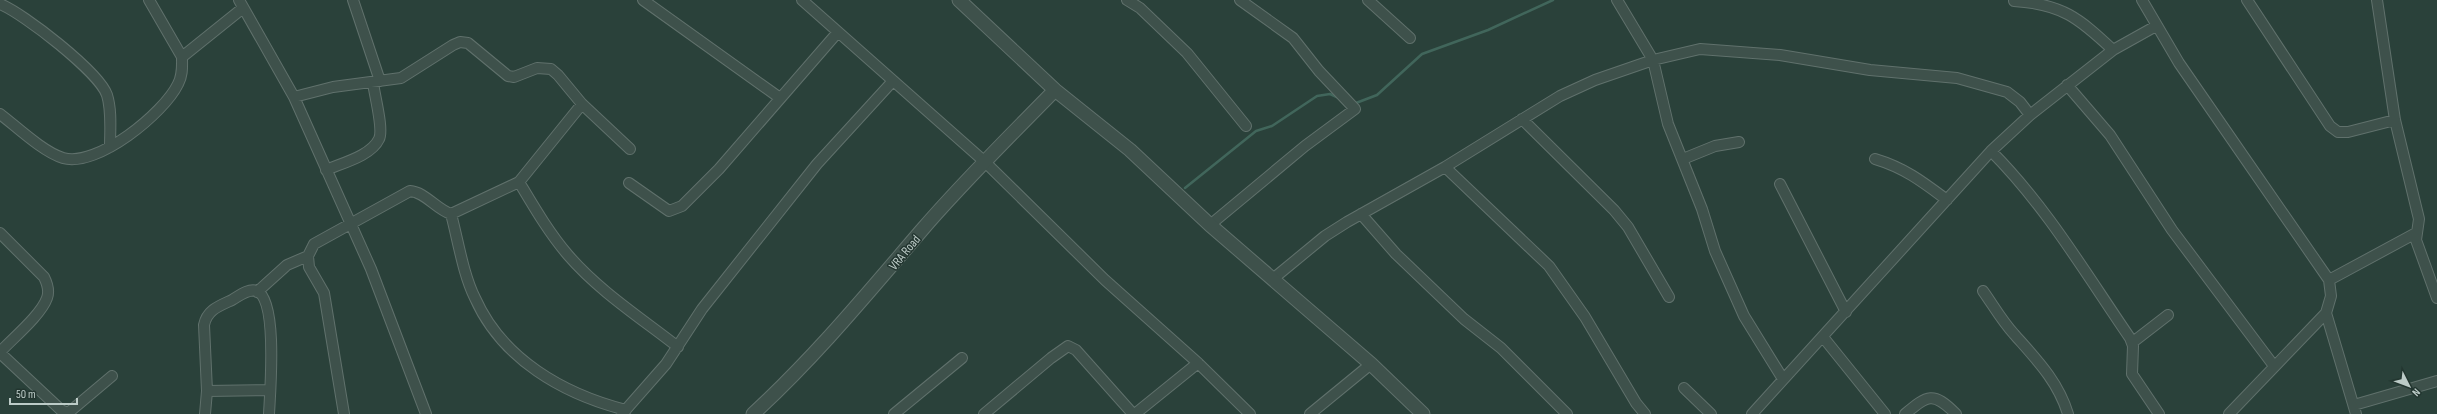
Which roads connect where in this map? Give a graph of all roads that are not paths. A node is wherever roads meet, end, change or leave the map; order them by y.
1 (149, 0) edge
2 (353, 0) edge
3 (643, 0) edge
4 (802, 0) edge
5 (959, 0) edge
6 (1127, 0) edge
7 (1240, 0) edge
8 (1368, 0) edge
9 (1617, 0) edge
10 (2142, 0) edge
11 (2247, 0) edge
12 (2377, 0) edge
13 (2014, 1) edge
14 (0, 4) edge
15 (241, 4) edge
16 (2156, 26) junction
17 (838, 32) junction
18 (1410, 38) dead end
19 (2113, 50) junction
20 (182, 57) junction
21 (1652, 60) junction
22 (376, 81) junction
23 (892, 82) junction
24 (2067, 85) junction
25 (1055, 90) junction
26 (294, 98) junction
27 (780, 98) junction
28 (582, 104) junction
29 (0, 114) edge
30 (2030, 115) junction
31 (1522, 119) junction
32 (2395, 120) junction
33 (1246, 126) dead end
34 (1739, 142) dead end
35 (110, 147) junction
36 (630, 149) dead end
37 (1991, 151) junction
38 (1684, 159) junction
39 (1875, 159) dead end
40 (985, 162) junction
41 (1446, 167) junction
42 (326, 170) junction
43 (519, 182) junction
44 (629, 183) dead end
45 (1780, 184) dead end
46 (1947, 200) junction
47 (451, 214) junction
48 (1361, 214) junction
49 (351, 224) junction
50 (1210, 225) junction
51 (0, 233) edge
52 (2416, 233) junction
53 (308, 256) junction
54 (1274, 278) junction
55 (2329, 280) junction
56 (1983, 291) dead end
57 (257, 292) junction
58 (1669, 297) dead end
59 (2437, 298) edge
60 (1846, 312) junction
61 (2326, 313) junction
62 (2168, 315) dead end
63 (1823, 338) junction
64 (2133, 342) junction
65 (678, 347) junction
66 (0, 353) edge
67 (962, 358) dead end
68 (1198, 363) junction
69 (1371, 364) junction
70 (2274, 366) junction
71 (112, 376) dead end
72 (1783, 379) junction
73 (2437, 381) edge
74 (1684, 388) dead end
75 (270, 390) junction
76 (207, 391) junction
77 (2355, 410) edge
78 (624, 412) edge
79 (205, 414) edge
80 (269, 414) edge
81 (344, 414) edge
82 (426, 414) edge
83 (753, 414) edge
84 (894, 414) edge
85 (984, 414) edge
86 (1134, 414) edge
87 (1250, 414) edge
88 (1310, 414) edge
89 (1423, 414) edge
90 (1567, 414) edge
91 (1645, 414) edge
92 (1711, 414) edge
93 (1752, 414) edge
94 (1885, 414) edge
95 (1905, 414) edge
96 (1956, 414) edge
97 (2068, 414) edge
98 (2159, 414) edge
99 (2229, 414) edge

1 - 20 street
2 - 22 street
3 - 27 street
4 - 17 street
5 - 25 street
6 - 33 street
7 - 50 street
8 - 18 street
9 - 21 street
10 - 16 street
11 - 32 street
12 - 32 street
13 - 19 street
14 - 35 street
15 - 20 street
15 - 26 street
16 - 19 street
16 - 55 street
17 - 23 street
17 - 27 street
19 - 24 street
20 - 35 street
21 - 30 street
21 - 31 street
21 - 38 street
22 - 26 street
22 - 28 street
22 - 42 street
23 - 40 street
23 - 65 street
24 - 30 street
24 - 70 street
25 - 40 street, VRA Road
25 - 50 street
26 - 42 street
27 - 44 street
28 - 36 street
28 - 43 street
29 - 35 street
30 - 37 street
31 - 41 street
31 - 58 street
32 - 52 street
34 - 38 street
37 - 46 street
37 - 64 street
38 - 72 street
39 - 46 street
40 - 68 street
40 - 83 street, VRA Road
41 - 48 street
41 - 91 street
42 - 49 street
43 - 47 street
43 - 65 street
45 - 60 street
46 - 60 street
47 - 49 street
47 - 78 street
48 - 54 street
48 - 90 street
49 - 53 street
49 - 82 street
50 - 54 street
51 - 66 street
52 - 55 street
52 - 59 street
53 - 57 street
53 - 81 street
54 - 69 street
55 - 61 street
56 - 97 street
57 - 75 street
57 - 76 street
60 - 63 street
61 - 70 street
61 - 77 street
62 - 64 street
63 - 72 street
63 - 94 street
64 - 98 street
65 - 78 street
66 - 71 street
67 - 84 street
68 - 86 street
68 - 87 street
69 - 88 street
69 - 89 street
70 - 99 street
72 - 93 street
73 - 77 street
74 - 92 street
75 - 76 street
75 - 80 street
76 - 79 street
85 - 86 street
95 - 96 street

